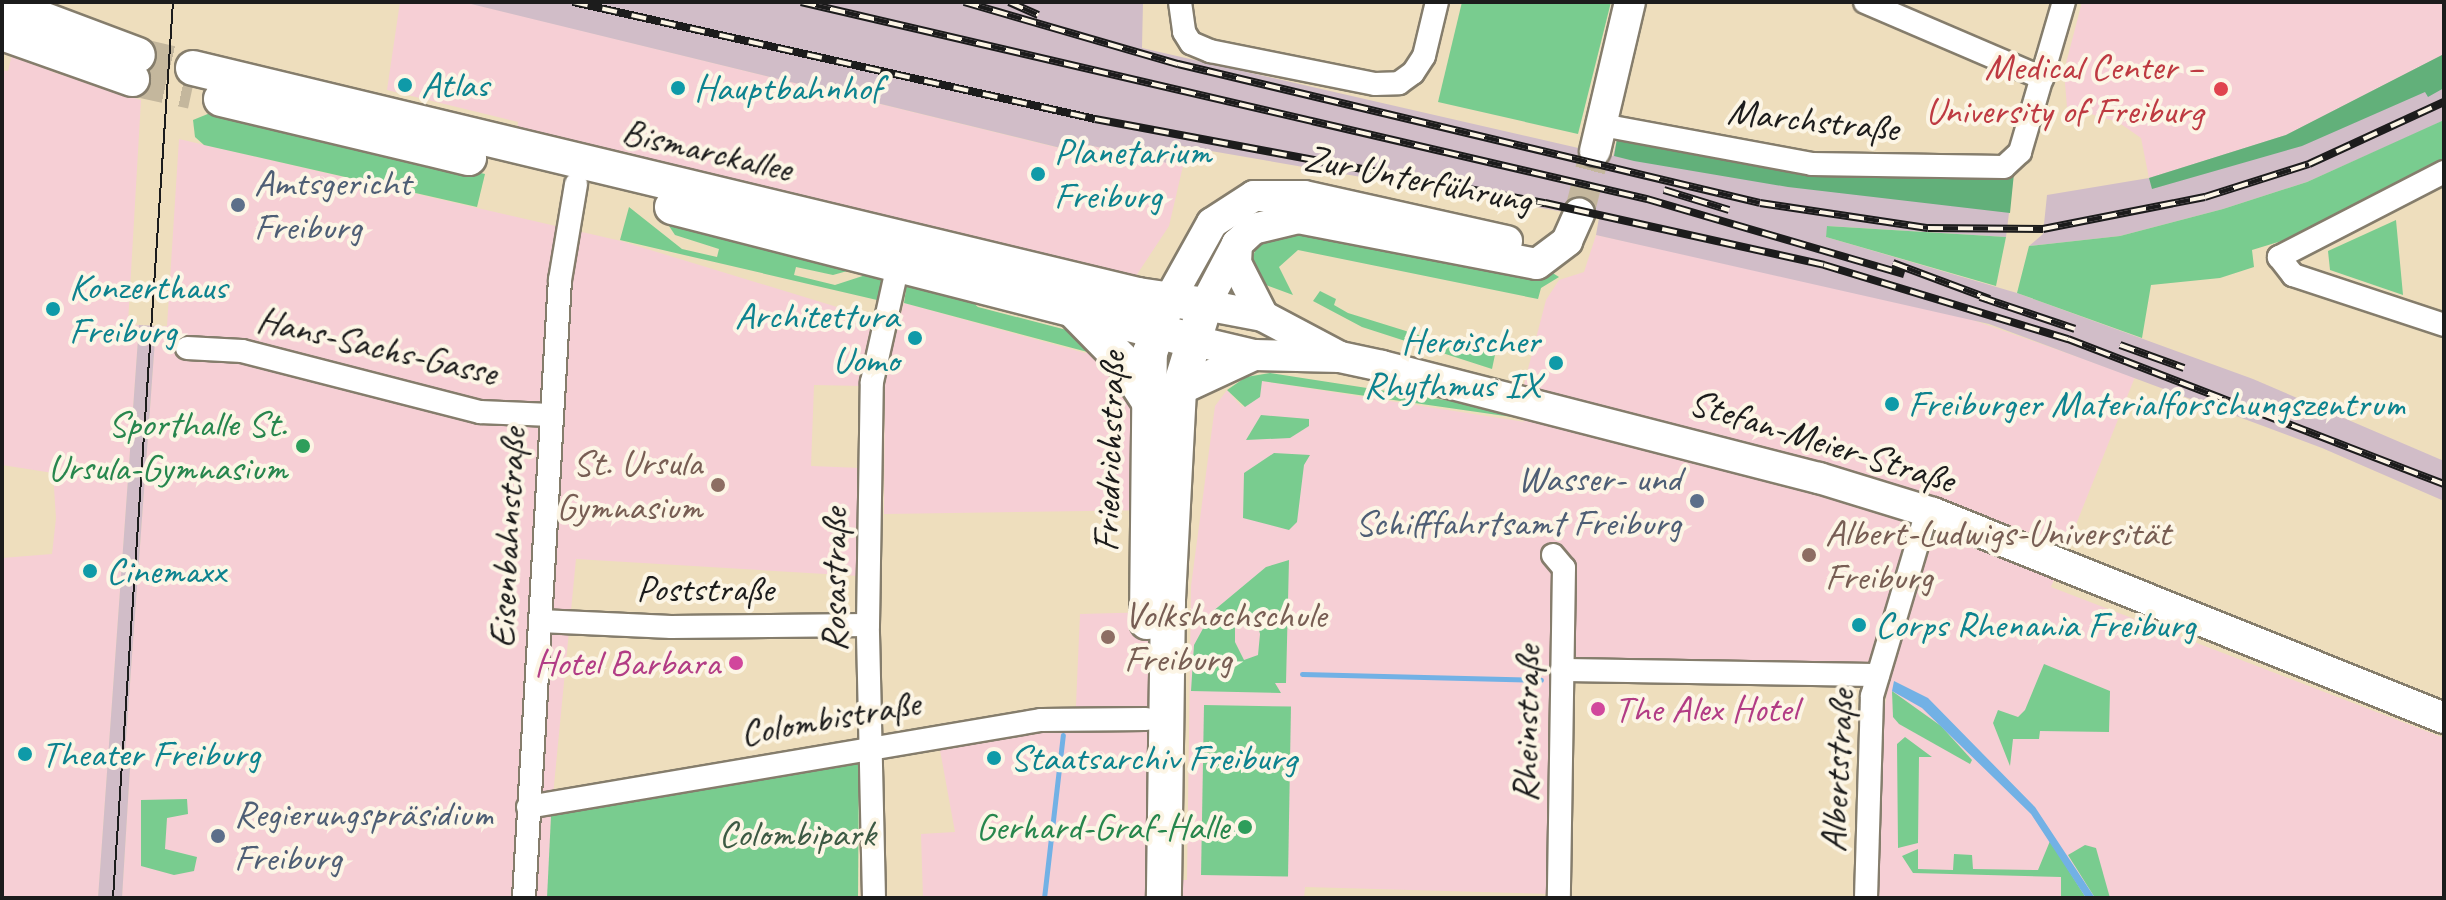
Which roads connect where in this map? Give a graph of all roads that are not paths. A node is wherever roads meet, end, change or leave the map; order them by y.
1 (1180, 2) edge
2 (1437, 2) edge
3 (1630, 2) edge
4 (1866, 2) edge
5 (2064, 2) edge
6 (2, 4) edge
7 (2, 33) edge
8 (2042, 78) junction
9 (1598, 138) joint
10 (2444, 172) edge
11 (576, 184) junction
12 (1579, 214) tunnel mouth
13 (1237, 244) junction
14 (1560, 248) junction
15 (898, 265) junction
16 (1205, 305) junction
17 (1073, 309) junction
18 (1162, 315) junction
19 (1263, 316) junction
20 (2444, 325) edge
21 (1191, 340) junction
22 (187, 348) dead end
23 (1254, 355) junction
24 (1340, 357) junction
25 (1164, 396) junction
26 (551, 415) junction
27 (1927, 511) junction
28 (1553, 555) dead end
29 (540, 621) junction
30 (868, 625) junction
31 (1562, 670) junction
32 (1878, 675) junction
33 (2444, 718) edge
34 (1146, 719) junction
35 (870, 747) junction
36 (528, 807) junction
37 (524, 898) edge
38 (874, 898) edge
39 (1145, 898) edge
40 (1164, 898) edge
41 (1559, 898) edge
42 (1866, 898) edge

1 - 2 street
3 - 9 main road
4 - 8 street
5 - 8 street
6 - 7 main road
8 - 9 street, Marchstraße
10 - 20 street
11 - 15 main road, Bismarckallee
11 - 18 main road, Bismarckallee
11 - 26 street, Eisenbahnstraße
12 - 14 main road, Zur Unterführung
13 - 14 main road, Zur Unterführung
13 - 16 main road, Zur Unterführung
13 - 19 main road
14 - 18 main road, Zur Unterführung
15 - 17 main road, Bismarckallee
15 - 30 street, Rosastraße
16 - 18 main road, Bismarckallee
16 - 19 main road, Stefan-Meier-Straße
16 - 21 main road, Zur Unterführung
17 - 18 main road, Bismarckallee
17 - 25 main road
18 - 21 main road, Bismarckallee
18 - 25 main road, Friedrichstraße
19 - 24 main road, Stefan-Meier-Straße
21 - 23 main road, Stefan-Meier-Straße
21 - 25 main road, Friedrichstraße
22 - 26 street, Hans-Sachs-Gasse
23 - 24 main road, Stefan-Meier-Straße
23 - 25 main road
24 - 27 main road, Stefan-Meier-Straße
25 - 34 main road, Friedrichstraße
25 - 40 main road, Friedrichstraße
26 - 29 street, Eisenbahnstraße
27 - 32 street, Albertstraße
27 - 33 main road, Stefan-Meier-Straße
28 - 31 street, Rheinstraße
29 - 30 street, Poststraße
29 - 36 street, Eisenbahnstraße
30 - 35 street, Rosastraße
31 - 32 street
31 - 41 street, Rheinstraße
32 - 42 street, Albertstraße
34 - 35 street, Colombistraße
34 - 39 main road, Friedrichstraße
35 - 36 street, Colombistraße
35 - 38 street, Rosastraße
36 - 37 street, Eisenbahnstraße

